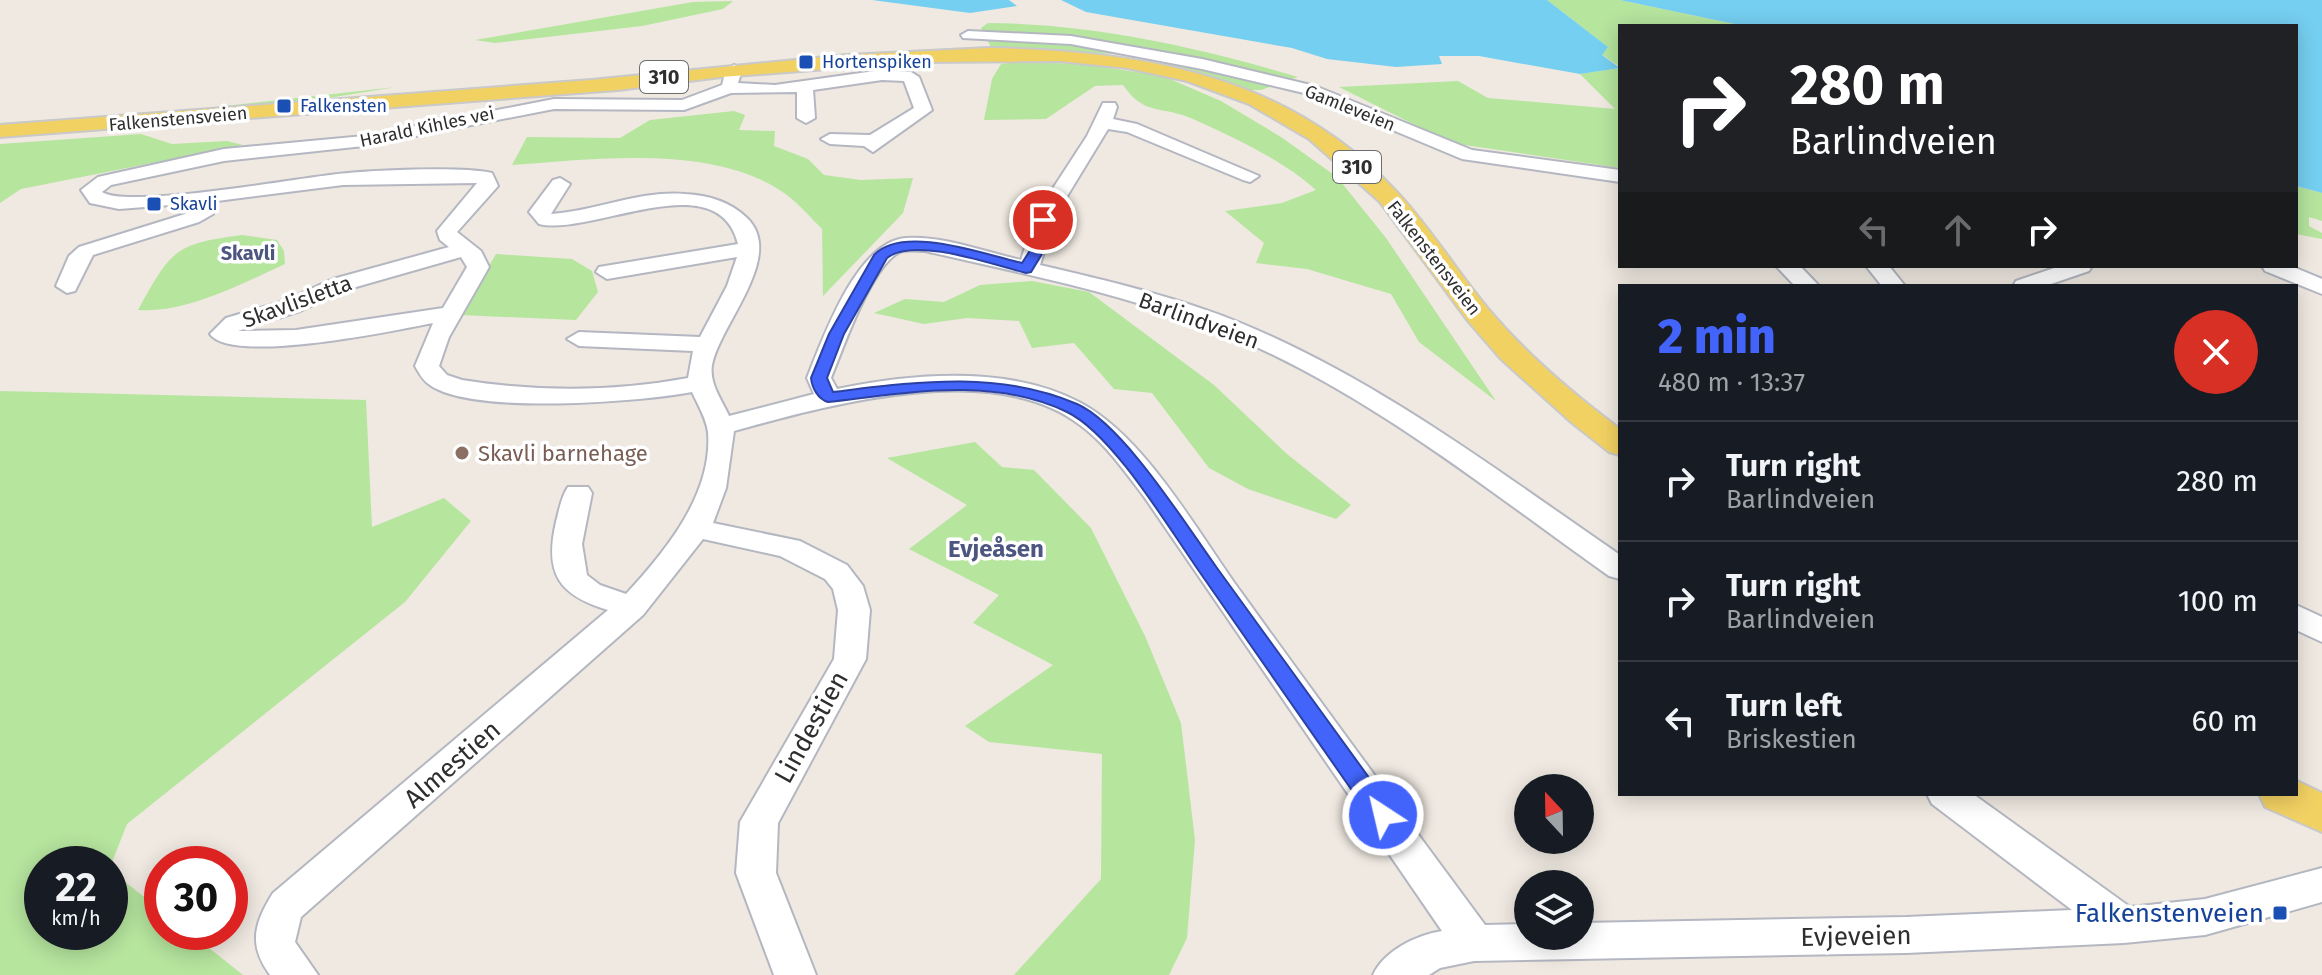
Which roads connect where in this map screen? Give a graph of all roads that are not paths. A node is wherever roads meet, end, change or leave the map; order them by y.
1 (968, 35) dead end
2 (732, 78) junction
3 (805, 86) junction
4 (806, 118) dead end
5 (0, 131) edge
6 (830, 139) dead end
7 (1250, 176) dead end
8 (1618, 176) edge
9 (560, 184) dead end
10 (208, 197) junction
11 (749, 249) junction
12 (463, 250) junction
13 (1789, 268) edge
14 (1879, 268) edge
15 (2075, 268) edge
16 (2278, 268) edge
17 (1026, 269) junction
18 (607, 272) dead end
19 (1806, 284) edge
20 (1892, 284) edge
21 (2030, 284) edge
22 (67, 286) dead end
23 (2322, 287) edge
24 (452, 313) junction
25 (579, 339) dead end
26 (706, 344) junction
27 (700, 383) junction
28 (828, 397) junction
29 (720, 427) junction
30 (1618, 443) edge
31 (578, 493) dead end
32 (698, 529) junction
33 (1618, 568) edge
34 (632, 607) junction
35 (2298, 617) edge
36 (2322, 631) edge
37 (2298, 780) edge
38 (2322, 792) edge
39 (1948, 796) edge
40 (2285, 796) edge
41 (2322, 814) edge
42 (2322, 885) edge
43 (2124, 925) junction
44 (1474, 943) junction
45 (297, 975) edge
46 (795, 975) edge
47 (1394, 975) edge

1 - 8 street, Gamleveien
2 - 3 street
2 - 5 main road, Falkenstensveien / 310
2 - 10 street, Harald Kihles vei
2 - 30 main road, Falkenstensveien / 310
3 - 4 street
3 - 6 street
7 - 17 street
9 - 11 street
10 - 12 street
10 - 22 street
11 - 18 street
11 - 26 street
12 - 24 street
12 - 24 street, Skavlisletta
13 - 19 street
14 - 20 street
15 - 21 street
16 - 23 street
17 - 28 street, Barlindveien
17 - 33 street, Barlindveien
24 - 27 street
25 - 26 street
26 - 27 street
27 - 29 street
28 - 29 street
28 - 44 street
29 - 32 street, Almestien
31 - 34 street
32 - 34 street, Almestien
32 - 46 street, Lindestien
34 - 45 street, Almestien
35 - 36 street
37 - 38 main road
39 - 43 street
40 - 41 main road
42 - 43 street, Evjeveien
43 - 44 street, Evjeveien
44 - 47 street, Evjeveien

